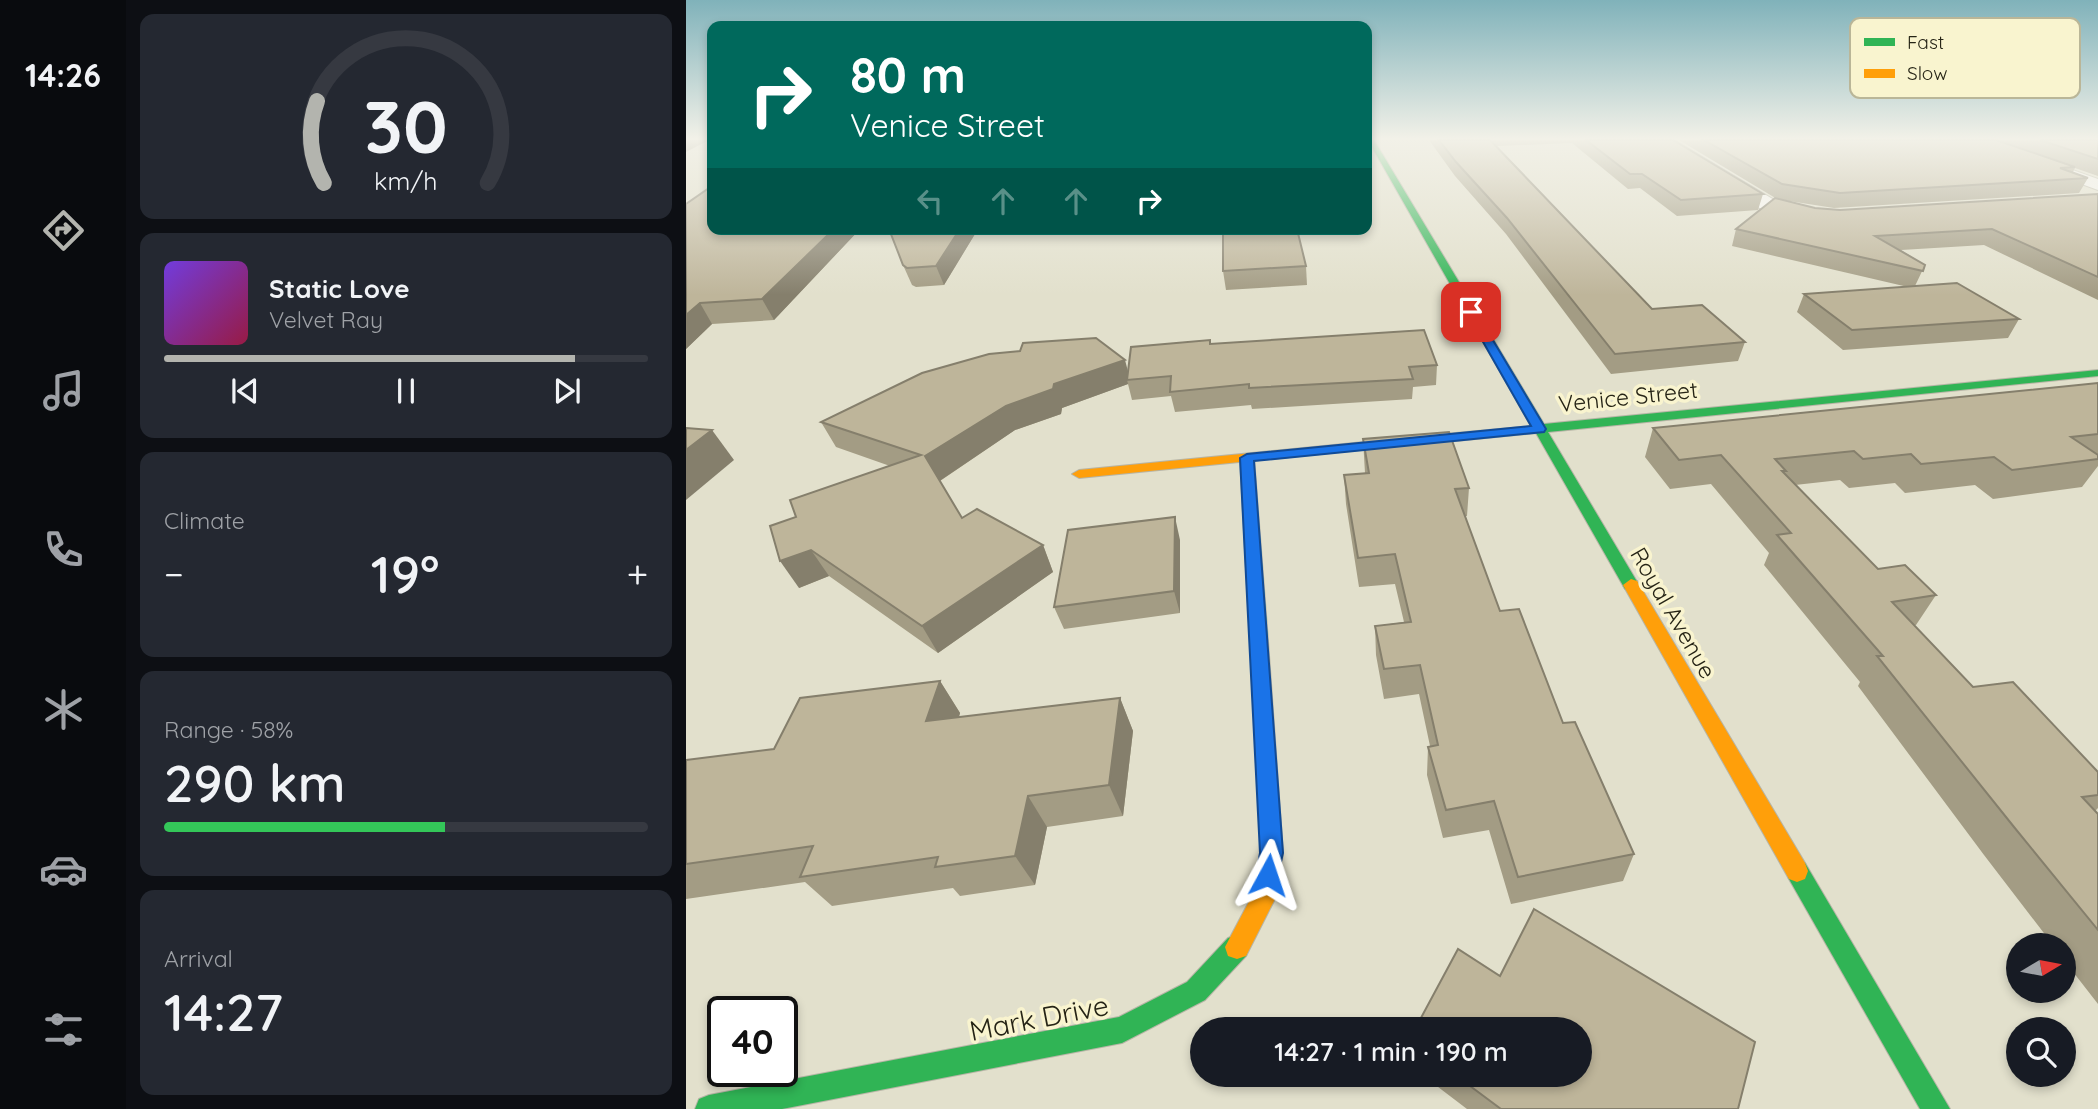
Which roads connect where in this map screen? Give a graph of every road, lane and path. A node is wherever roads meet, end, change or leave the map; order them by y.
1 (1395, 192) edge
2 (1747, 192) edge
3 (1833, 217) edge
4 (2098, 373) edge
5 (1539, 429) junction
6 (1247, 458) junction
7 (1079, 474) dead end
8 (709, 1109) edge
9 (1937, 1109) edge

1 - 5 street, Royal Avenue
2 - 3 street
4 - 5 street, Venice Street
5 - 6 street, Venice Street
5 - 9 street, Royal Avenue
6 - 7 street, Venice Street
6 - 8 street, Mark Drive

